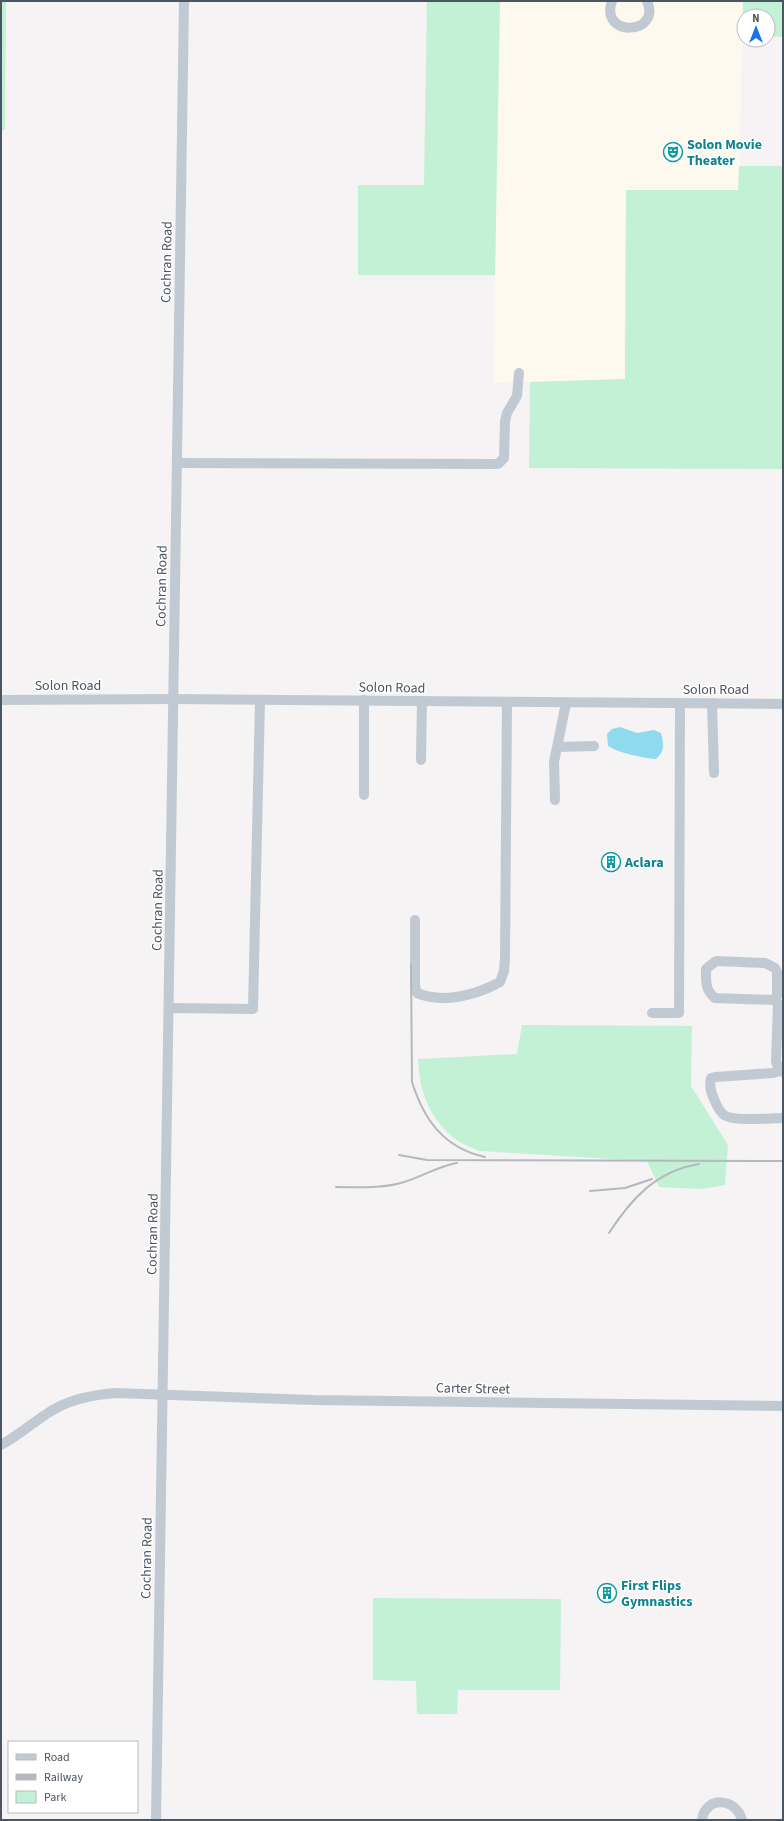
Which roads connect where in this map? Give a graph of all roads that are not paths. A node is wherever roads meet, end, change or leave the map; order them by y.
1 (184, 1) edge
2 (612, 1) edge
3 (647, 1) edge
4 (519, 373) dead end
5 (177, 463) junction
6 (174, 699) junction
7 (1, 700) edge
8 (260, 700) junction
9 (364, 700) junction
10 (422, 701) junction
11 (507, 702) junction
12 (566, 703) junction
13 (680, 703) junction
14 (712, 703) junction
15 (783, 704) edge
16 (594, 746) dead end
17 (558, 747) junction
18 (421, 760) dead end
19 (714, 773) dead end
20 (364, 795) dead end
21 (555, 800) dead end
22 (415, 920) dead end
23 (775, 1000) junction
24 (169, 1008) junction
25 (652, 1013) dead end
26 (781, 1072) edge
27 (783, 1118) edge
28 (163, 1394) junction
29 (783, 1406) edge
30 (1, 1445) edge
31 (156, 1820) edge
32 (702, 1820) edge
33 (742, 1820) edge

1 - 5 street, Cochran Road
2 - 3 street
4 - 5 street
5 - 6 street, Cochran Road
6 - 7 street, Solon Road
6 - 8 street, Solon Road
6 - 24 street, Cochran Road
8 - 9 street, Solon Road
8 - 24 street
9 - 10 street, Solon Road
9 - 20 street
10 - 11 street, Solon Road
10 - 18 street
11 - 12 street, Solon Road
11 - 22 street
12 - 13 street, Solon Road
12 - 17 street
13 - 14 street, Solon Road
13 - 25 street
14 - 15 street, Solon Road
14 - 19 street
16 - 17 street
17 - 21 street
23 - 23 street
23 - 26 street
24 - 28 street, Cochran Road
26 - 27 street
28 - 29 street, Carter Street
28 - 30 street, Carter Street
28 - 31 street, Cochran Road
32 - 33 street

